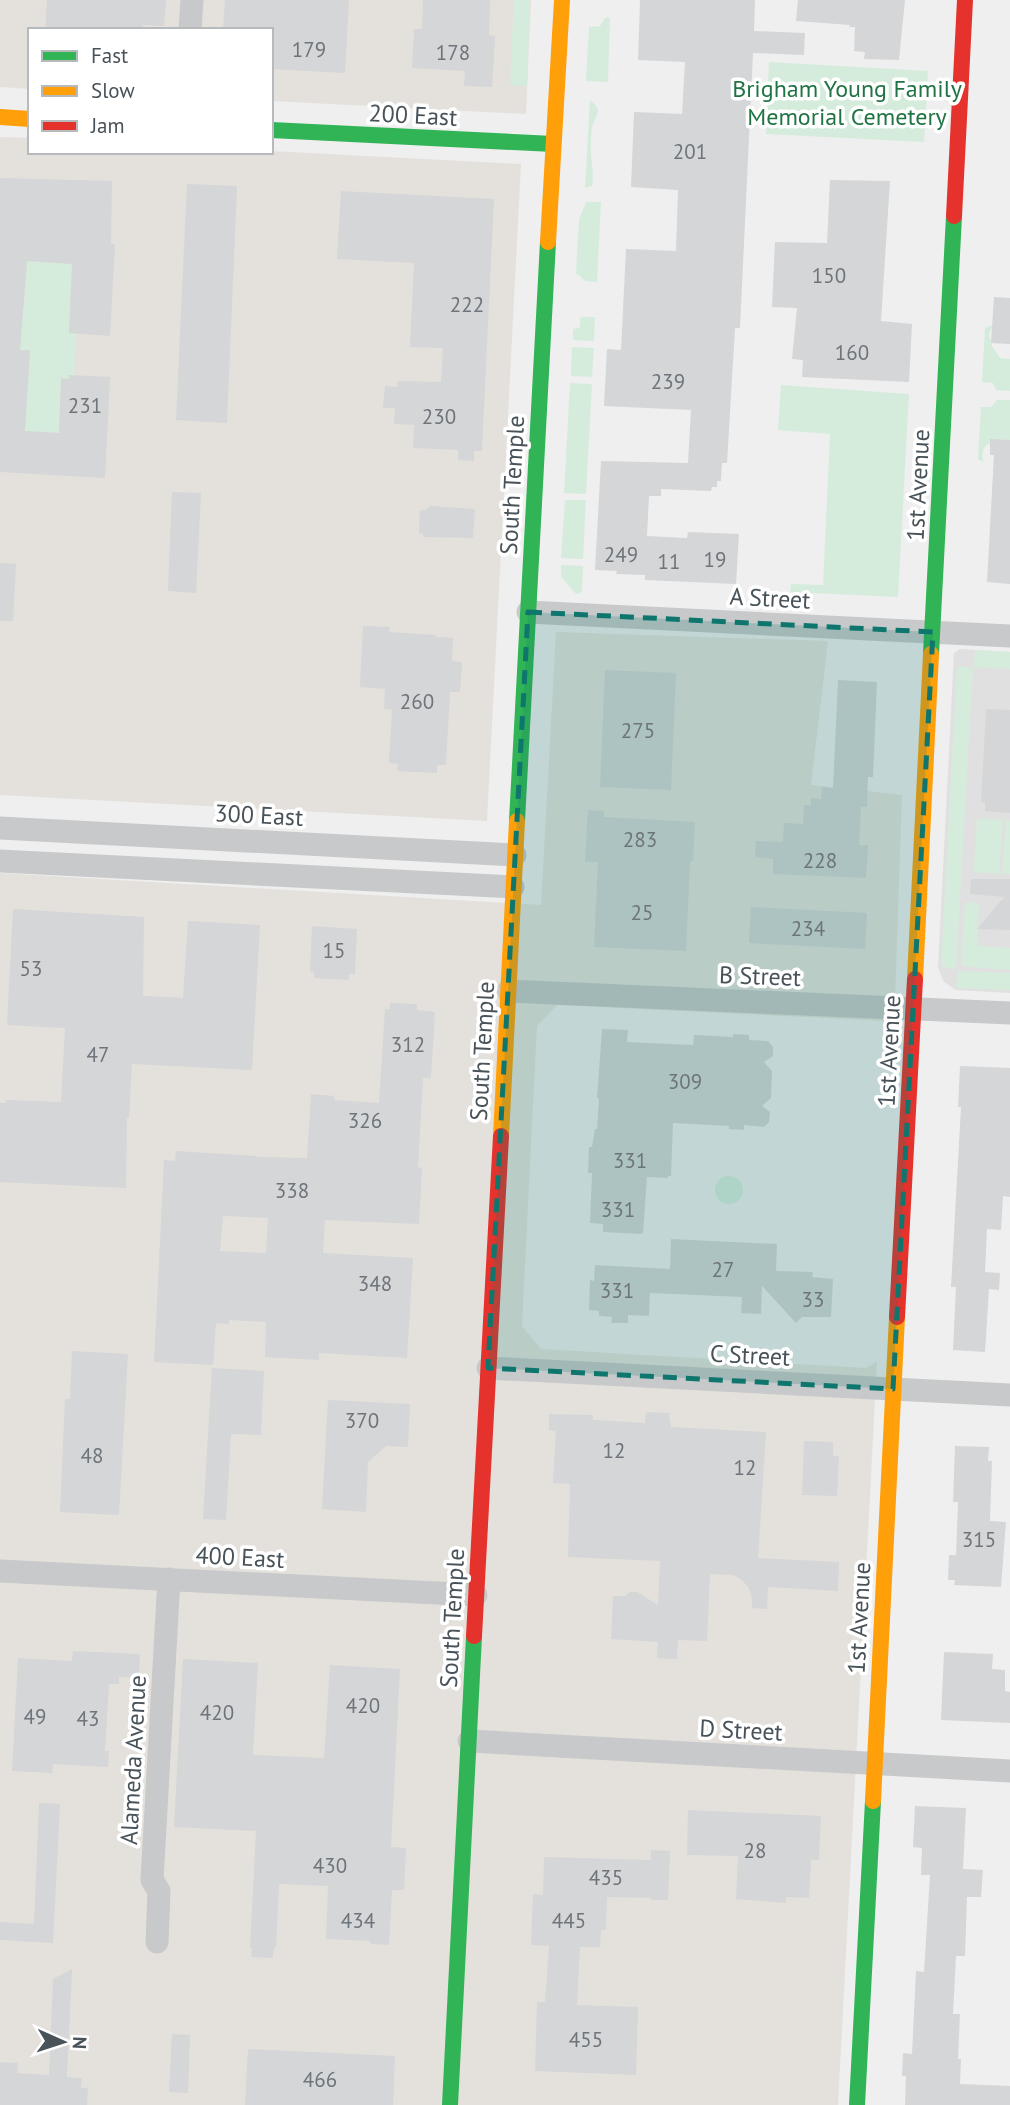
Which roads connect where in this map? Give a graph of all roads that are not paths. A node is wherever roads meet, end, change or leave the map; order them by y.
1 (192, 0) edge
2 (562, 0) edge
3 (965, 0) edge
4 (191, 28) edge
5 (0, 117) edge
6 (28, 119) edge
7 (273, 130) edge
8 (553, 144) junction
9 (528, 612) junction
10 (933, 632) junction
11 (1010, 636) edge
12 (0, 828) edge
13 (515, 855) junction
14 (0, 860) edge
15 (513, 887) junction
16 (508, 991) junction
17 (914, 1009) junction
18 (1010, 1013) edge
19 (488, 1368) junction
20 (893, 1389) junction
21 (1010, 1395) edge
22 (0, 1571) edge
23 (169, 1579) junction
24 (477, 1595) junction
25 (469, 1741) junction
26 (874, 1763) junction
27 (1010, 1771) edge
28 (157, 1942) dead end
29 (450, 2105) edge
30 (857, 2105) edge

1 - 4 street
2 - 8 street, South Temple
3 - 10 street, 1st Avenue
5 - 6 street
7 - 8 street, 200 East
8 - 9 street, South Temple
9 - 10 street, A Street
9 - 13 street, South Temple
10 - 11 street, A Street
10 - 17 street, 1st Avenue
12 - 13 street, 300 East
13 - 15 street, South Temple
14 - 15 street
15 - 16 street, South Temple
16 - 17 street, B Street
16 - 19 street, South Temple
17 - 18 street, B Street
17 - 20 street, 1st Avenue
19 - 20 street, C Street
19 - 24 street, South Temple
20 - 21 street, C Street
20 - 26 street, 1st Avenue
22 - 23 street, 400 East
23 - 24 street, 400 East
23 - 28 street, Alameda Avenue
24 - 25 street, South Temple
25 - 26 street, D Street
25 - 29 street, South Temple
26 - 27 street, D Street
26 - 30 street, 1st Avenue

